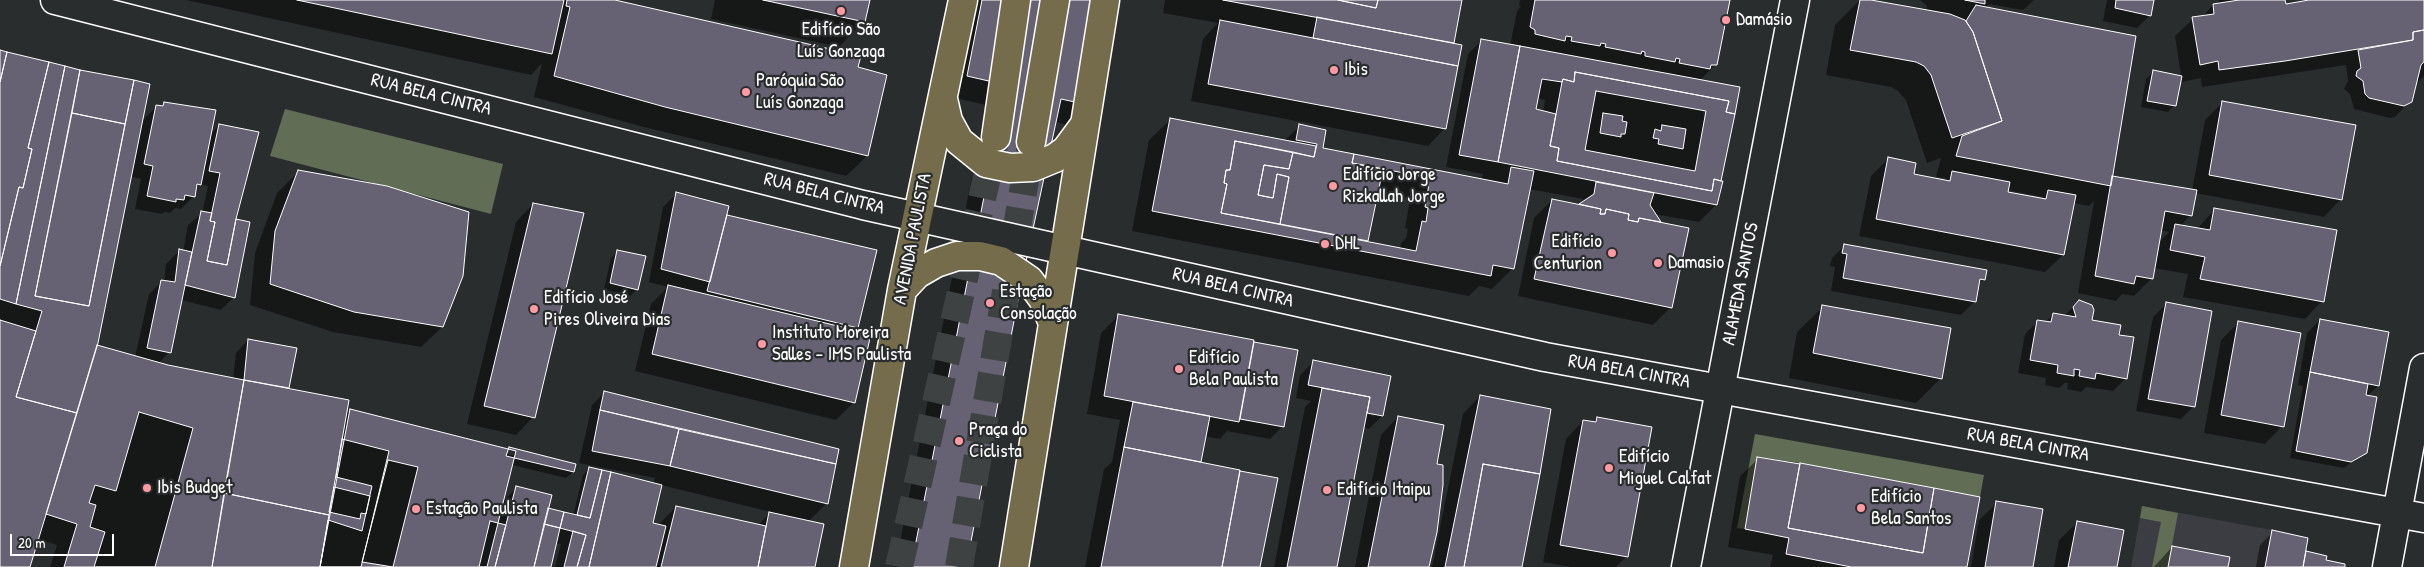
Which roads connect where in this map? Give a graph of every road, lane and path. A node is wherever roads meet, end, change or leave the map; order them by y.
1 (55, 0) edge
2 (963, 0) edge
3 (1016, 0) edge
4 (1055, 0) edge
5 (1105, 0) edge
6 (1794, 0) edge
7 (88, 4) edge
8 (942, 98) junction
9 (1083, 127) junction
10 (996, 137) tunnel mouth
11 (1031, 142) tunnel mouth
12 (917, 217) junction
13 (1064, 250) junction
14 (902, 290) junction
15 (1052, 321) junction
16 (2424, 368) edge
17 (1720, 389) junction
18 (2397, 513) junction
19 (2424, 518) edge
20 (854, 567) edge
21 (1014, 567) edge
22 (1686, 567) edge
23 (2386, 567) edge

1 - 7 street, RUA BELA CINTRA
2 - 8 main road, AVENIDA PAULISTA
3 - 10 main road
4 - 11 main road
5 - 9 main road
6 - 17 street, ALAMEDA SANTOS
7 - 12 street, RUA BELA CINTRA
8 - 9 main road
8 - 12 main road, AVENIDA PAULISTA
9 - 13 main road
12 - 13 street, RUA BELA CINTRA
12 - 14 main road, AVENIDA PAULISTA
13 - 15 main road
13 - 17 street, RUA BELA CINTRA
14 - 15 main road
14 - 20 main road, AVENIDA PAULISTA
15 - 21 main road
16 - 18 street
17 - 18 street, RUA BELA CINTRA
17 - 22 street, ALAMEDA SANTOS
18 - 19 street, RUA BELA CINTRA
18 - 23 street

